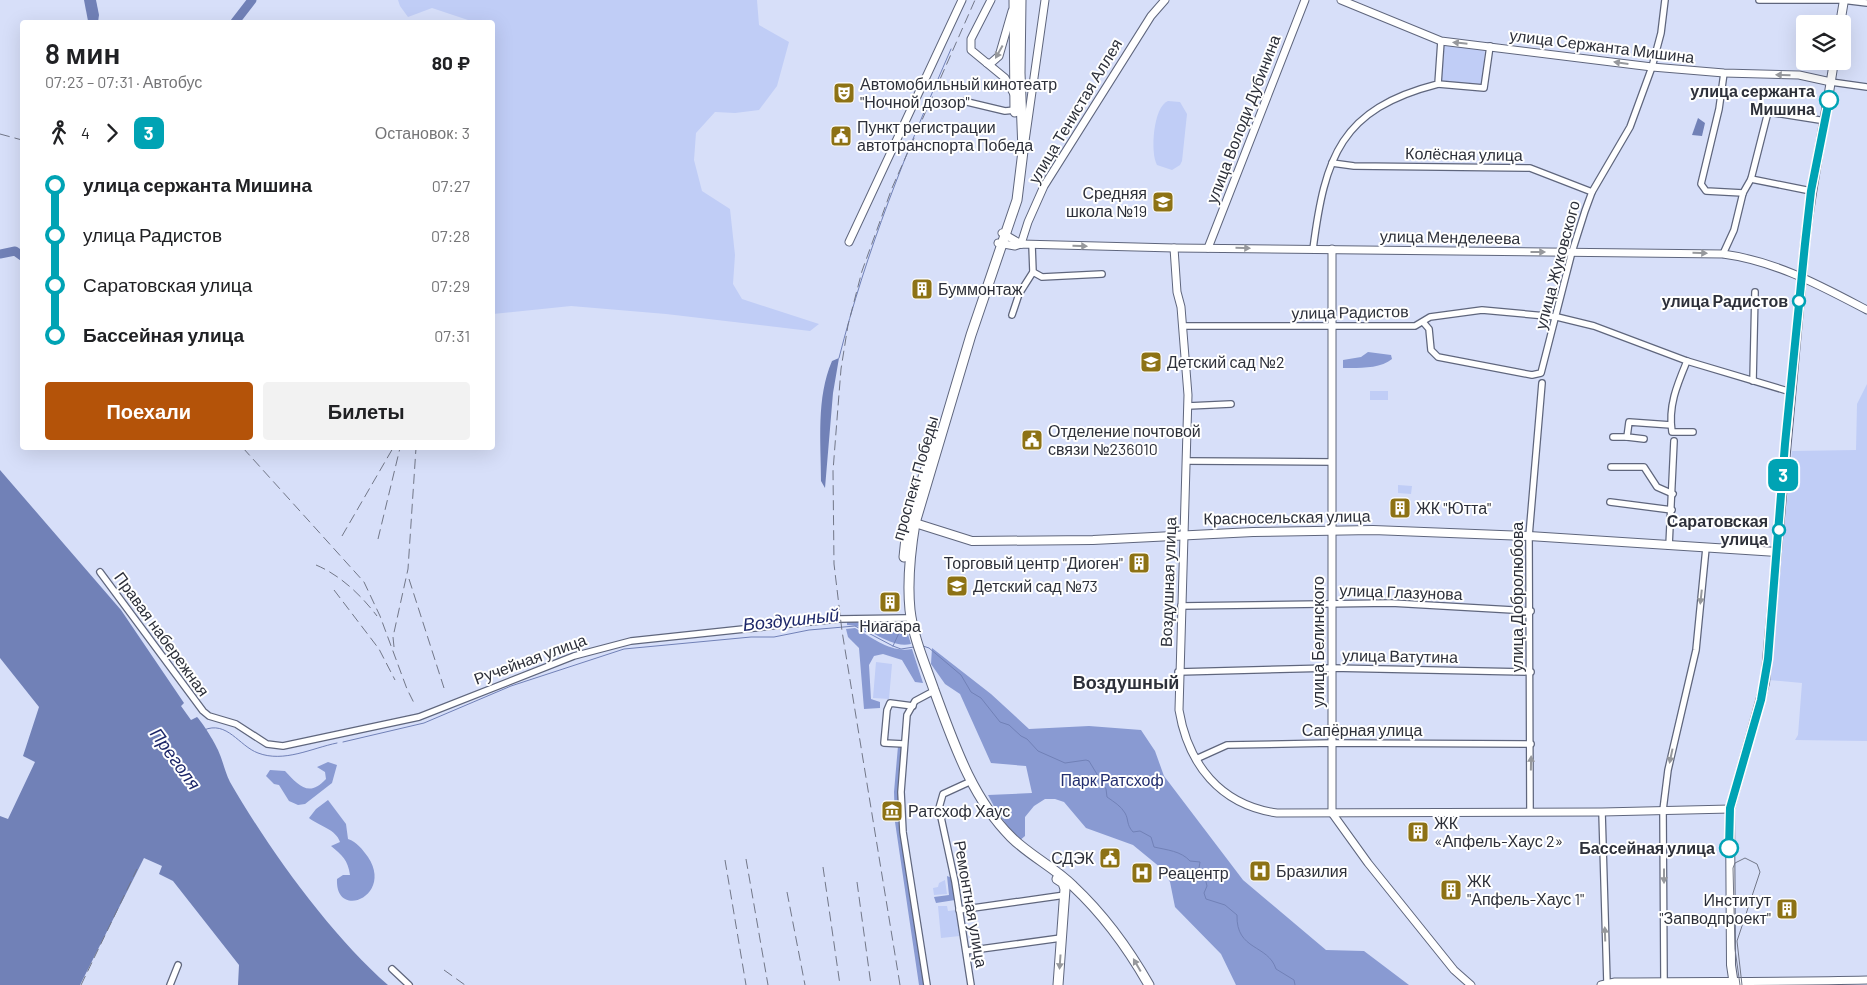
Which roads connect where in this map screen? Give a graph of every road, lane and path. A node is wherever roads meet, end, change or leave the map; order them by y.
1 (962, 0) edge
2 (991, 0) edge
3 (1045, 0) edge
4 (1165, 0) edge
5 (1305, 0) edge
6 (1341, 0) edge
7 (1666, 0) edge
8 (1759, 0) edge
9 (1844, 0) edge
10 (1016, 1) edge
11 (1867, 3) edge
12 (1842, 15) edge
13 (1441, 41) junction
14 (1490, 46) junction
15 (987, 63) junction
16 (1652, 68) junction
17 (1833, 70) edge
18 (1020, 73) junction
19 (1724, 73) junction
20 (1035, 80) junction
21 (1831, 82) junction
22 (1438, 84) junction
23 (1867, 87) edge
24 (1014, 97) junction
25 (963, 101) dead end
26 (1015, 110) junction
27 (1826, 121) junction
28 (1023, 151) junction
29 (1332, 163) junction
30 (1751, 179) junction
31 (1811, 191) junction
32 (1592, 192) junction
33 (1743, 193) junction
34 (1002, 239) junction
35 (849, 242) dead end
36 (1021, 244) junction
37 (1032, 245) junction
38 (1174, 248) junction
39 (1208, 248) junction
40 (1313, 249) junction
41 (1332, 249) junction
42 (1572, 252) junction
43 (1723, 254) junction
44 (1034, 272) junction
45 (1102, 274) dead end
46 (1801, 276) junction
47 (1755, 292) dead end
48 (1867, 310) edge
49 (1012, 315) dead end
50 (1557, 317) junction
51 (1423, 322) junction
52 (1183, 326) junction
53 (1330, 326) junction
54 (1687, 361) junction
55 (1753, 381) junction
56 (1542, 383) dead end
57 (1790, 392) junction
58 (1231, 404) dead end
59 (1188, 406) junction
60 (1671, 425) junction
61 (1693, 432) dead end
62 (1613, 437) dead end
63 (1627, 437) junction
64 (1644, 439) dead end
65 (1674, 441) dead end
66 (1187, 461) junction
67 (1332, 462) junction
68 (1611, 467) dead end
69 (1673, 494) junction
70 (1610, 502) dead end
71 (1672, 510) junction
72 (912, 522) junction
73 (1332, 531) junction
74 (1183, 535) junction
75 (1529, 536) junction
76 (1669, 546) junction
77 (1706, 548) junction
78 (1777, 552) junction
79 (100, 572) dead end
80 (1332, 603) junction
81 (1181, 606) junction
82 (1531, 611) junction
83 (909, 618) junction
84 (1332, 668) junction
85 (1178, 672) junction
86 (1531, 672) junction
87 (932, 692) junction
88 (913, 706) junction
89 (203, 712) joint
90 (1332, 743) junction
91 (904, 744) junction
92 (1531, 744) junction
93 (1196, 759) junction
94 (967, 783) junction
95 (1730, 808) junction
96 (1663, 810) junction
97 (1530, 812) junction
98 (1602, 812) junction
99 (1332, 813) junction
100 (1079, 892) junction
101 (1064, 895) junction
102 (959, 910) junction
103 (1061, 938) junction
104 (966, 951) junction
105 (178, 965) dead end
106 (392, 969) dead end
107 (1867, 980) edge
108 (1664, 981) junction
109 (1734, 983) edge
110 (1604, 984) edge
111 (170, 985) edge
112 (409, 985) edge
113 (927, 985) edge
114 (971, 985) edge
115 (1058, 985) edge
116 (1149, 985) edge
117 (1471, 985) edge

1 - 35 street
2 - 15 street
3 - 20 street
4 - 36 street, улица Тенистая Аллея
5 - 39 street, улица Володи Дубинина
6 - 13 street, улица Сержанта Мишина
7 - 16 street, улица Жуковского
8 - 9 street
9 - 11 street
9 - 12 main road
10 -> 15 street
10 - 18 main road, проспект Победы
10 - 24 main road, проспект Победы
14 -> 13 street, улица Сержанта Мишина
13 - 22 street
16 -> 14 street, улица Сержанта Мишина
14 - 22 street
15 - 24 street
16 - 19 street, улица Сержанта Мишина
16 - 32 street, улица Жуковского
17 - 21 main road
18 - 20 street
18 - 28 main road, проспект Победы
21 -> 19 street, улица Сержанта Мишина
19 - 33 street
20 - 28 street
21 - 23 street, улица Сержанта Мишина
21 - 27 main road
22 - 29 street
24 - 26 main road, проспект Победы
25 - 26 street
26 - 34 main road, проспект Победы
27 - 30 street
27 - 31 main road
28 - 34 main road, проспект Победы
29 - 32 street, Колёсная улица
29 - 40 street
30 - 31 street
30 - 33 street
31 - 46 main road
32 - 42 street, улица Жуковского
33 - 43 street
34 - 36 street, улица Менделеева
34 - 72 main road, проспект Победы
36 - 37 street, улица Менделеева
37 -> 38 street, улица Менделеева
37 - 44 street
38 - 39 street, улица Менделеева
38 - 52 street, Воздушная улица
39 -> 40 street, улица Менделеева
40 - 41 street, улица Менделеева
41 -> 42 street, улица Менделеева
41 - 53 street, улица Белинского
42 -> 43 street, улица Менделеева
42 - 50 street, улица Жуковского
43 - 46 street, улица Менделеева
44 - 45 street
44 - 49 street
46 - 48 street, улица Менделеева
46 - 57 main road
47 - 55 street
50 - 51 street, улица Радистов
50 - 51 street, улица Жуковского
50 - 54 street, улица Радистов
51 - 53 street, улица Радистов
52 - 53 street, улица Радистов
52 - 59 street, Воздушная улица
53 - 67 street, улица Белинского
54 - 55 street, улица Радистов
54 - 60 street
55 - 57 street, улица Радистов
56 - 75 street, улица Добролюбова
57 - 78 main road
58 - 59 street
59 - 66 street, Воздушная улица
60 - 61 street
60 - 63 street
62 - 63 street
63 - 64 street
65 - 69 street
66 - 67 street
66 - 74 street, Воздушная улица
67 - 73 street, улица Белинского
68 - 69 street
69 - 71 street
70 - 71 street
71 - 76 street
72 - 74 main road, Красносельская улица
72 - 83 main road, проспект Победы
73 - 74 main road, Красносельская улица
73 - 75 main road, Красносельская улица
73 - 80 street, улица Белинского
74 - 81 street, Воздушная улица
75 - 76 main road, Красносельская улица
75 - 82 street, улица Добролюбова
76 - 77 main road, Красносельская улица
77 - 78 main road, Красносельская улица
77 -> 96 street
78 - 95 main road
79 - 89 street, Правая набережная
80 - 81 street, улица Глазунова
80 - 82 street, улица Глазунова
80 - 84 street, улица Белинского
81 - 85 street, Воздушная улица
82 - 86 street, улица Добролюбова
83 - 87 main road, проспект Победы
83 - 89 street, Ручейная улица
84 - 85 street, улица Ватутина
84 - 86 street, улица Ватутина
84 - 90 street, улица Белинского
85 - 93 street, Воздушная улица
86 - 92 street, улица Добролюбова
87 - 88 street
87 - 94 main road, проспект Победы
87 - 100 main road, проспект Победы
88 - 91 street
88 - 91 street
90 - 92 street, Сапёрная улица
90 - 93 street, Сапёрная улица
90 - 99 street, улица Белинского
91 - 113 street
97 -> 92 street, улица Добролюбова
93 - 99 street, Воздушная улица
94 - 101 main road, проспект Победы
94 - 102 street, Ремонтная улица
95 - 96 street, Воздушная улица
95 - 109 main road
96 - 98 street, Воздушная улица
96 -> 108 street
97 - 98 street, Воздушная улица
97 - 99 street, Воздушная улица
110 -> 98 street
99 - 117 street
100 - 101 main road
116 -> 100 main road, проспект Победы
101 - 102 street
101 - 103 main road
102 - 104 street, Ремонтная улица
103 - 104 street
103 -> 115 main road
104 - 114 street, Ремонтная улица
105 - 111 street
106 - 112 street
107 - 109 street
108 - 109 street
108 - 110 street

